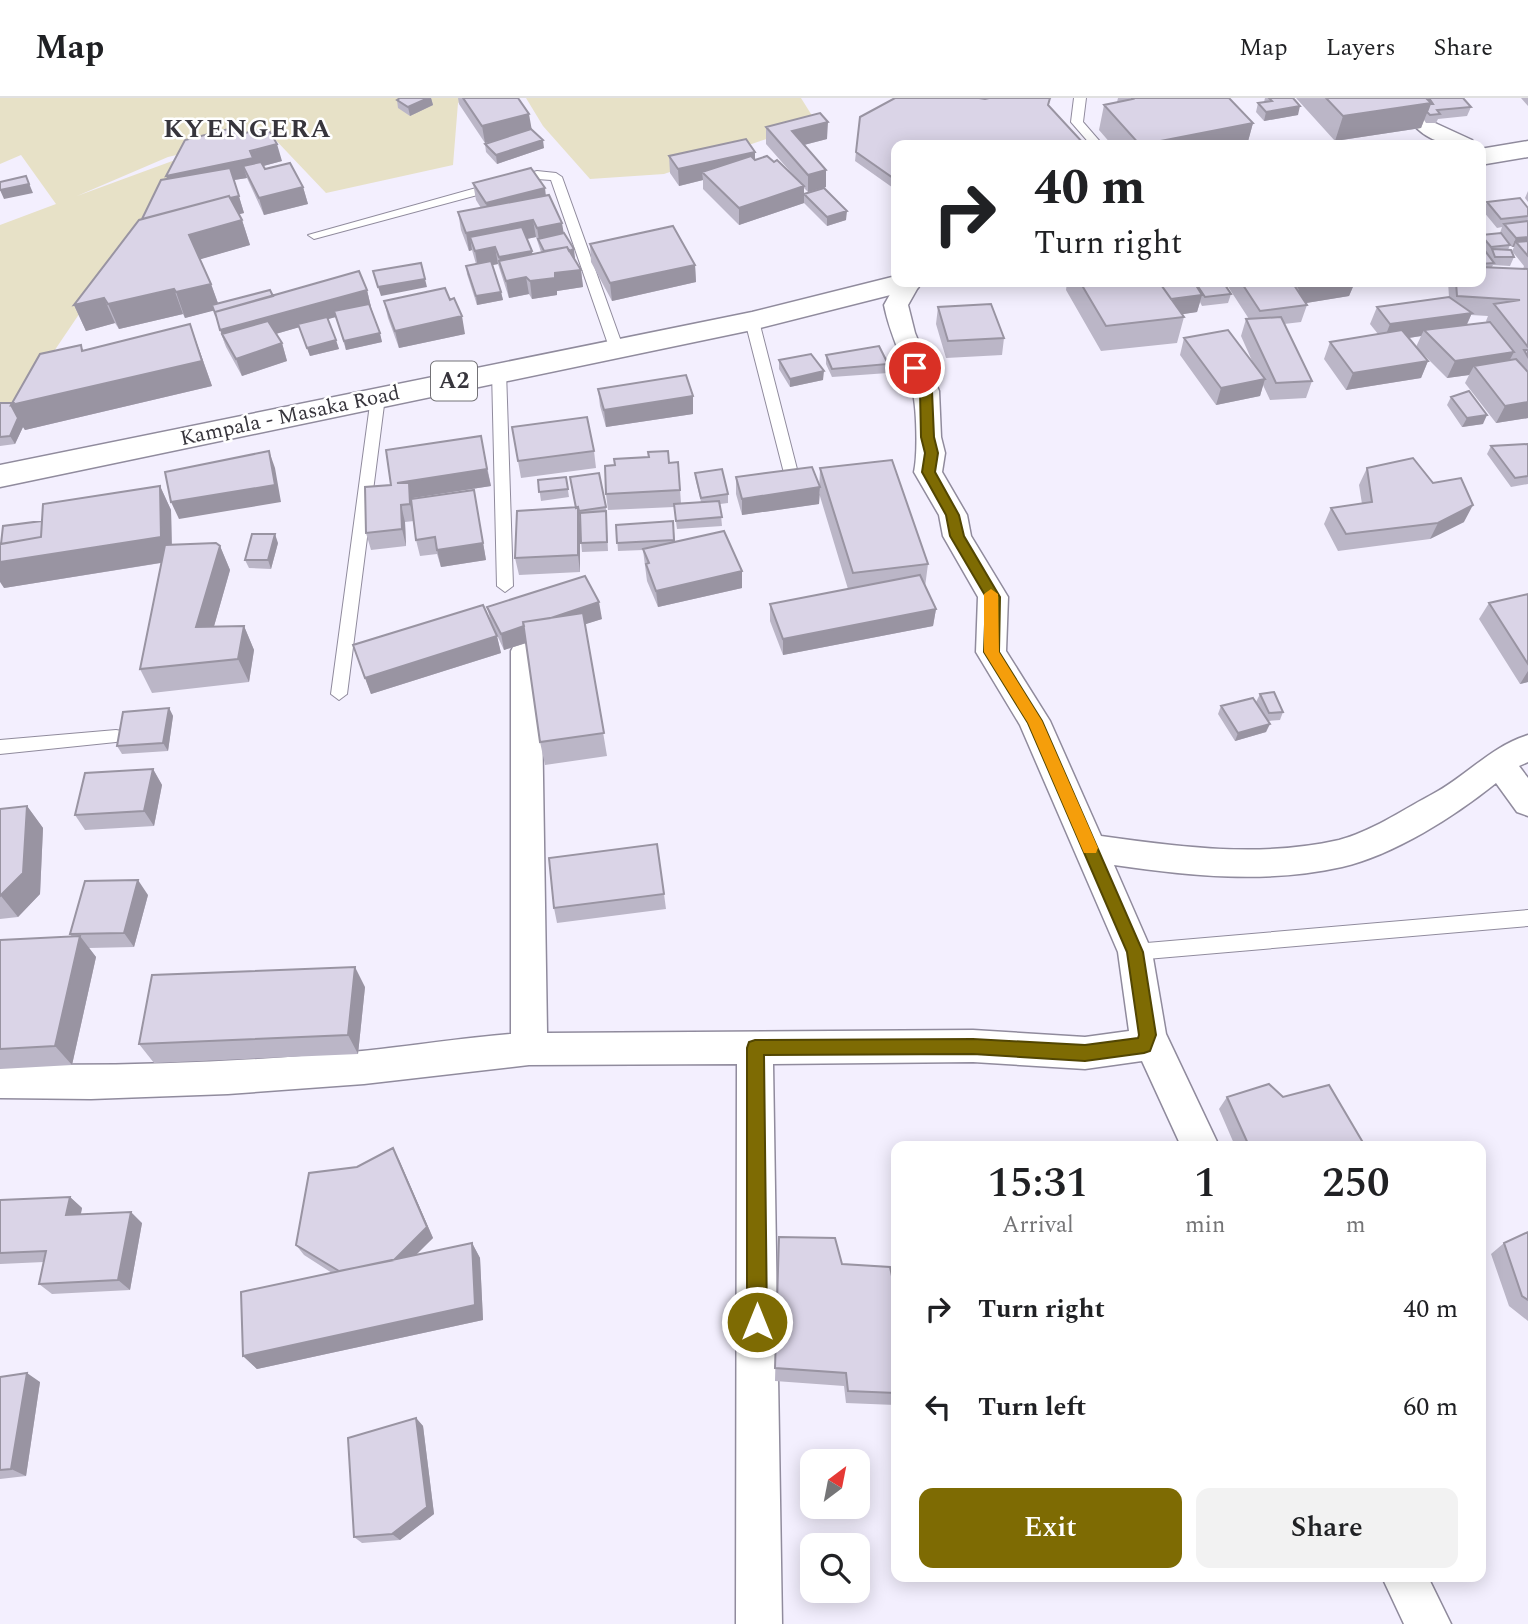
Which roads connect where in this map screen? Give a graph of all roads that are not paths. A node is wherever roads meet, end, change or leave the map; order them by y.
1 (1080, 98) edge
2 (1403, 98) edge
3 (1093, 140) edge
4 (1451, 140) edge
5 (1528, 149) edge
6 (1486, 152) edge
7 (314, 235) dead end
8 (891, 286) edge
9 (906, 287) edge
10 (752, 321) junction
11 (617, 347) junction
12 (499, 372) junction
13 (378, 397) junction
14 (791, 473) edge
15 (0, 477) edge
16 (505, 586) dead end
17 (526, 651) edge
18 (339, 694) dead end
19 (116, 736) edge
20 (0, 747) edge
21 (1528, 747) edge
22 (1499, 762) junction
23 (1528, 803) edge
24 (1090, 848) junction
25 (1528, 918) edge
26 (1135, 952) junction
27 (1147, 1035) junction
28 (755, 1048) junction
29 (529, 1049) junction
30 (0, 1081) edge
31 (1198, 1141) edge
32 (1407, 1582) edge
33 (759, 1624) edge
34 (1428, 1624) edge

1 - 3 lane
2 - 4 street
5 - 6 highway
7 - 11 lane
8 - 10 highway, Kampala - Masaka Road / A2
9 - 24 street
10 - 11 highway, Kampala - Masaka Road / A2
10 - 14 lane
11 - 12 highway, Kampala - Masaka Road / A2
12 - 13 highway, Kampala - Masaka Road / A2
12 - 16 lane
13 - 15 highway, Kampala - Masaka Road / A2
13 - 18 lane
17 - 29 street
19 - 20 lane
21 - 22 street
22 - 23 street
22 - 24 street
24 - 26 street
25 - 26 lane
26 - 27 street
27 - 28 street
27 - 31 street
28 - 29 street
28 - 33 street
29 - 30 street
32 - 34 street

